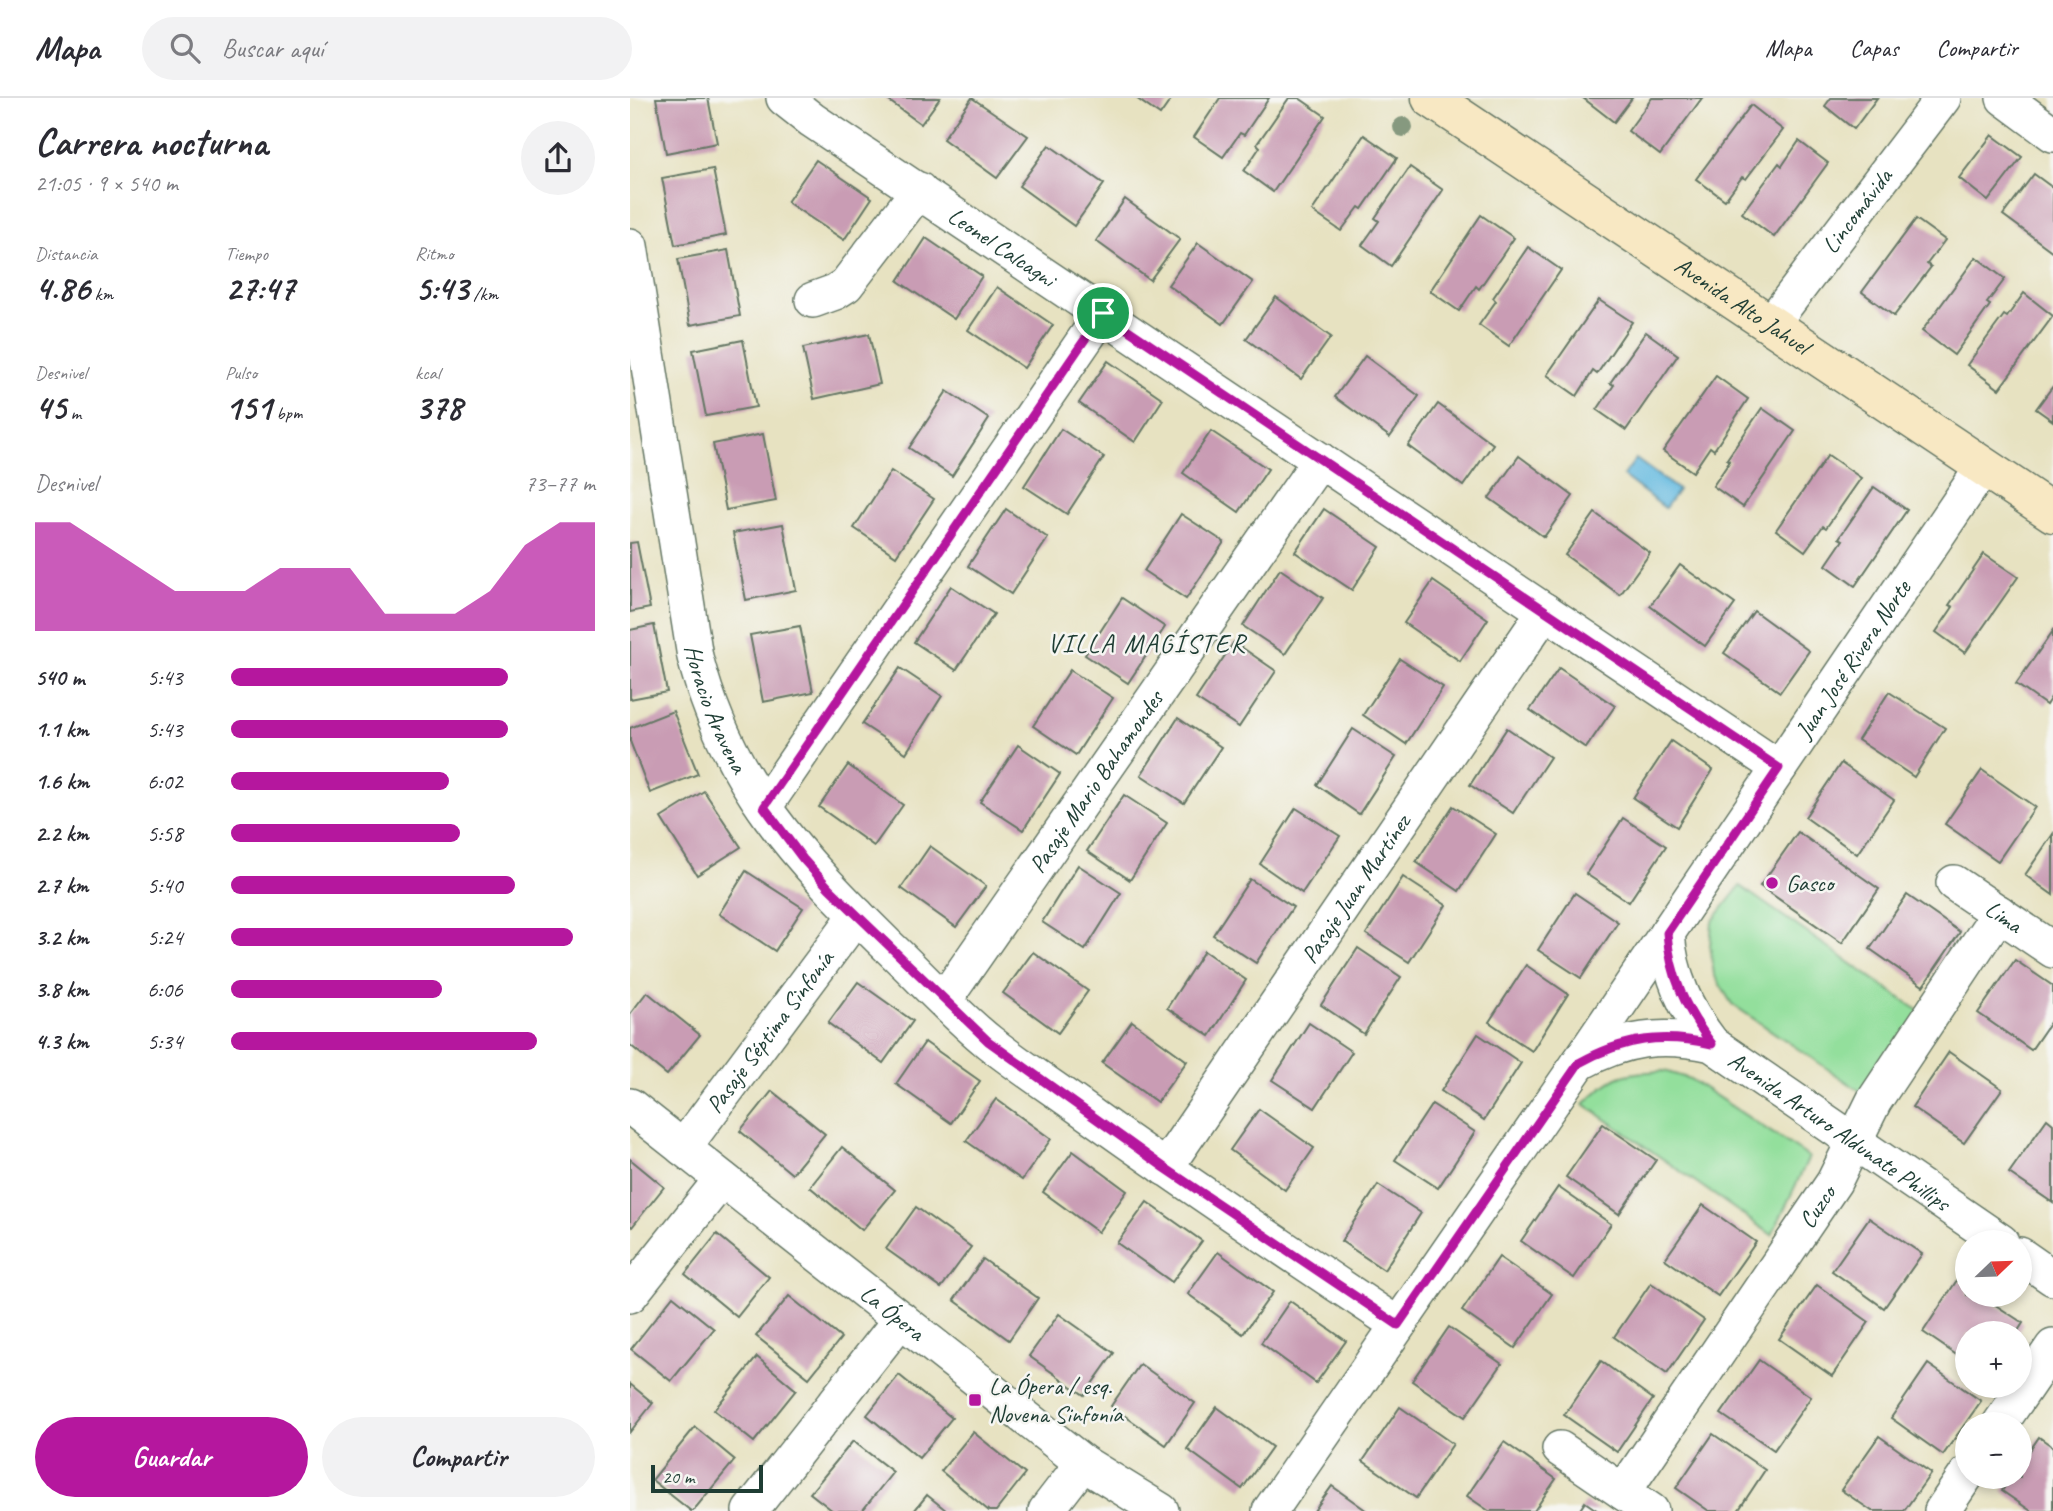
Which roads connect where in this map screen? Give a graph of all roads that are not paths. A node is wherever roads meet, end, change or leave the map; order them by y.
1 (784, 98) edge
2 (1431, 98) edge
3 (1943, 98) edge
4 (2004, 98) edge
5 (2053, 134) edge
6 (919, 190) junction
7 (630, 246) edge
8 (813, 300) dead end
9 (1103, 313) junction
10 (1771, 324) junction
11 (1320, 460) junction
12 (1984, 466) junction
13 (2053, 513) edge
14 (1545, 611) junction
15 (1779, 768) junction
16 (764, 807) junction
17 (1954, 883) dead end
18 (1999, 913) junction
19 (857, 915) junction
20 (1667, 933) junction
21 (2053, 950) edge
22 (944, 1000) junction
23 (1712, 1044) junction
24 (1579, 1063) junction
25 (630, 1106) edge
26 (1855, 1141) junction
27 (683, 1148) junction
28 (1165, 1168) junction
29 (722, 1179) junction
30 (1984, 1230) edge
31 (2032, 1263) edge
32 (2053, 1278) edge
33 (630, 1294) edge
34 (901, 1320) junction
35 (1398, 1325) junction
36 (2053, 1347) edge
37 (2008, 1412) edge
38 (1560, 1450) dead end
39 (1083, 1463) junction
40 (1957, 1489) edge
41 (1637, 1502) edge
42 (750, 1511) edge
43 (1046, 1511) edge
44 (1161, 1511) edge
45 (1270, 1511) edge
46 (1942, 1511) edge

1 - 6 street, Leonel Calcagni
2 - 10 street, Avenida Alto Jahuel
3 - 10 street, Lincomávida
4 - 5 street
6 - 8 street
6 - 9 street, Leonel Calcagni
7 - 16 street, Horacio Aravena
9 - 11 street, Leonel Calcagni
9 - 16 street
10 - 12 street, Avenida Alto Jahuel
11 - 14 street, Leonel Calcagni
11 - 22 street, Pasaje Mario Bahamondes
12 - 13 street, Avenida Alto Jahuel
12 - 15 street, Juan José Rivera Norte
14 - 15 street, Leonel Calcagni
14 - 28 street, Pasaje Juan Martínez
15 - 20 street, Juan José Rivera Norte
16 - 19 street, Horacio Aravena
17 - 18 street, Lima
18 - 21 street, Lima
18 - 26 street, Cuzco
19 - 22 street, Horacio Aravena
19 - 27 street, Pasaje Séptima Sinfonía
20 - 23 street, Avenida Arturo Aldunate Phillips
20 - 24 street, Juan José Rivera Norte
22 - 28 street, Horacio Aravena
23 - 24 street, Avenida Arturo Aldunate Phillips
23 - 26 street, Avenida Arturo Aldunate Phillips
24 - 35 street, Juan José Rivera Norte
25 - 27 street, La Ópera
26 - 30 street, Avenida Arturo Aldunate Phillips
26 - 41 street, Cuzco
27 - 29 street, La Ópera
28 - 35 street, Horacio Aravena
29 - 33 street
29 - 34 street, La Ópera
31 - 32 street
34 - 39 street, La Ópera
34 - 42 street
35 - 45 street, Juan José Rivera Norte
36 - 37 street
38 - 41 street
39 - 43 street
39 - 44 street, La Ópera
40 - 46 street

